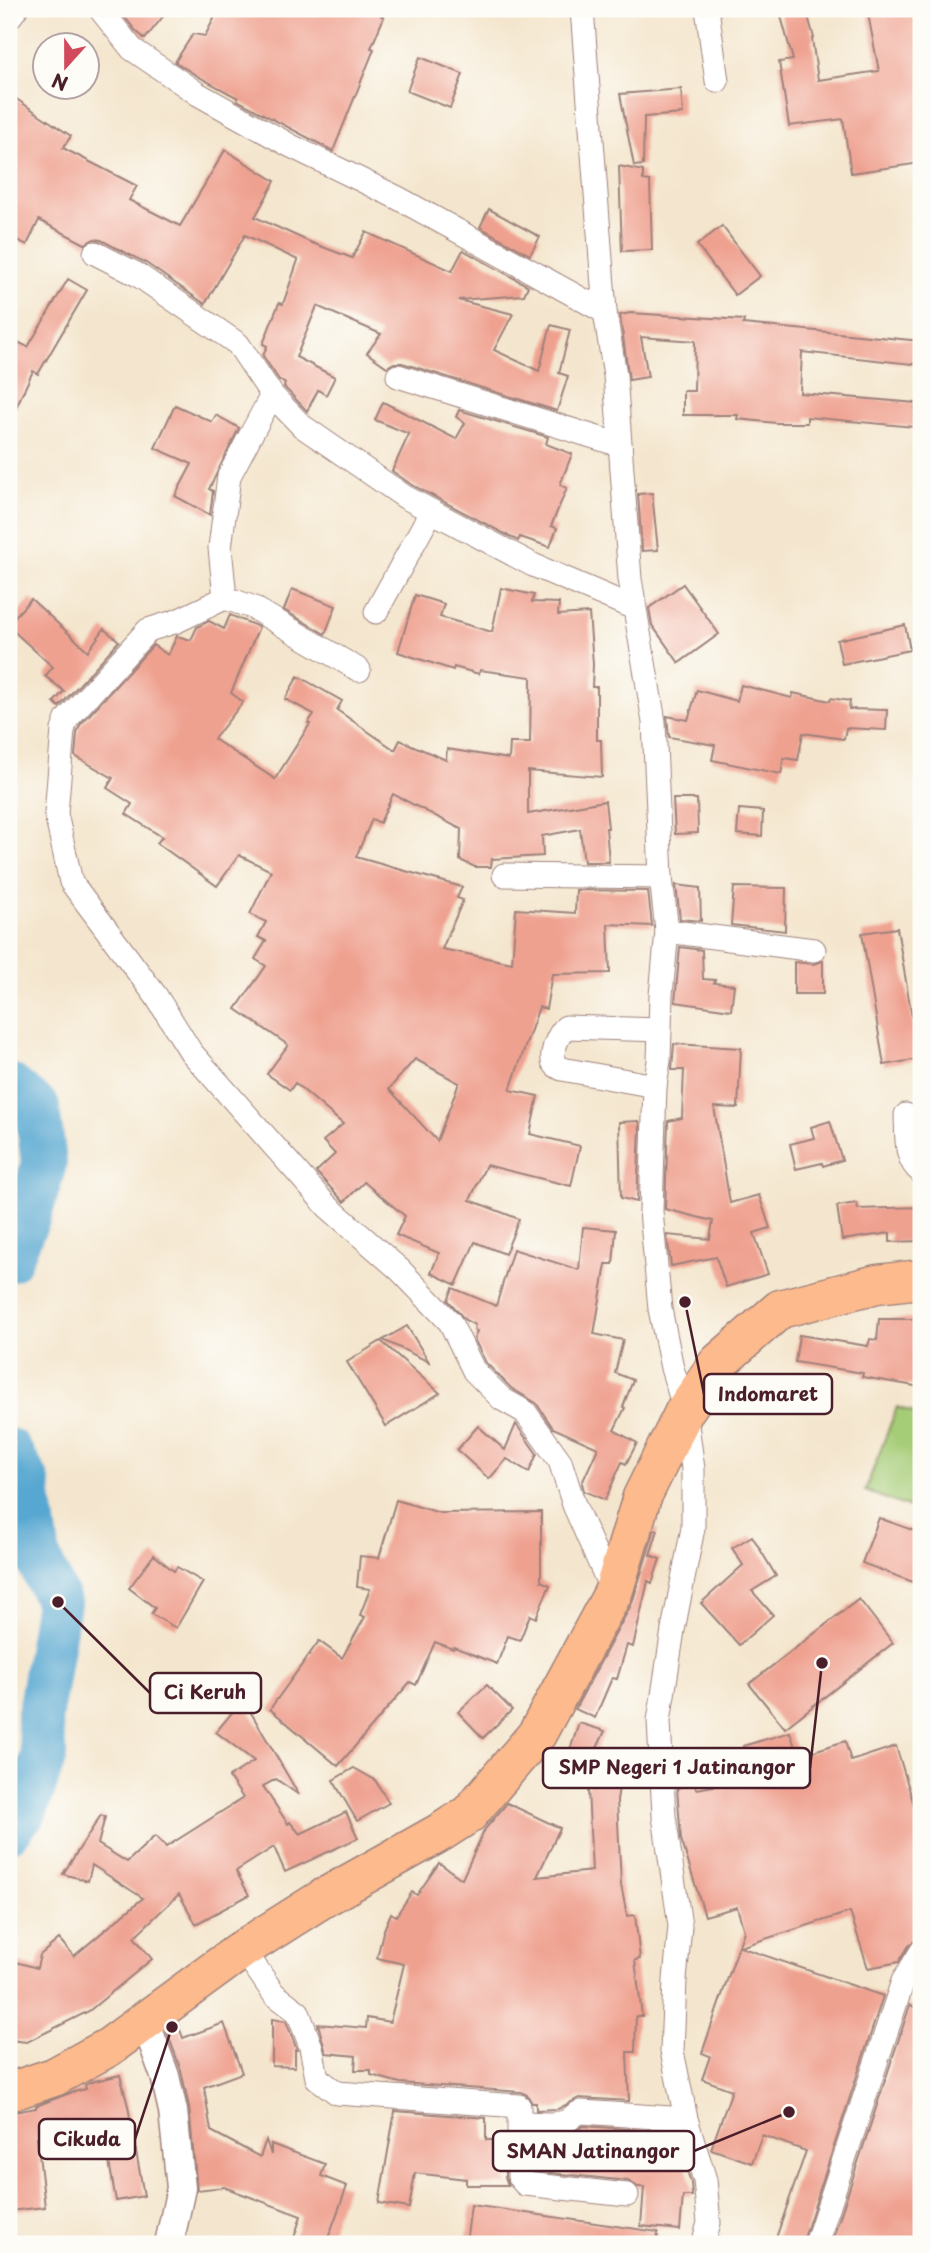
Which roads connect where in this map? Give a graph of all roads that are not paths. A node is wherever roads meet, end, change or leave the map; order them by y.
1 (16, 9) edge
2 (100, 9) edge
3 (582, 9) edge
4 (707, 9) edge
5 (9, 18) edge
6 (717, 80) dead end
7 (95, 253) dead end
8 (605, 312) junction
9 (398, 376) dead end
10 (272, 395) junction
11 (620, 445) junction
12 (431, 512) junction
13 (225, 597) junction
14 (634, 608) junction
15 (376, 612) dead end
16 (359, 670) dead end
17 (504, 875) dead end
18 (661, 877) junction
19 (667, 931) junction
20 (814, 950) dead end
21 (660, 1030) junction
22 (655, 1086) junction
23 (906, 1115) dead end
24 (921, 1172) edge
25 (921, 1279) edge
26 (685, 1410) junction
27 (613, 1593) junction
28 (243, 1949) junction
29 (921, 1952) edge
30 (145, 2021) junction
31 (9, 2092) edge
32 (686, 2119) junction
33 (520, 2122) junction
34 (627, 2195) dead end
35 (169, 2244) edge
36 (703, 2244) edge
37 (816, 2244) edge

1 - 5 street
2 - 8 street
3 - 8 street
4 - 6 street
7 - 10 street
8 - 11 street
9 - 11 street
10 - 12 street
10 - 13 street
11 - 14 street
12 - 14 street
12 - 15 street
13 - 16 street
13 - 27 street
14 - 18 street
17 - 18 street
18 - 19 street
19 - 20 street
19 - 21 street
21 - 22 street
21 - 22 street
22 - 26 street
23 - 24 street
25 - 26 highway
26 - 27 highway
26 - 32 street
27 - 28 highway
28 - 30 highway
28 - 33 street
29 - 37 street
30 - 31 highway
30 - 35 street
32 - 33 street
32 - 36 street
33 - 34 street

